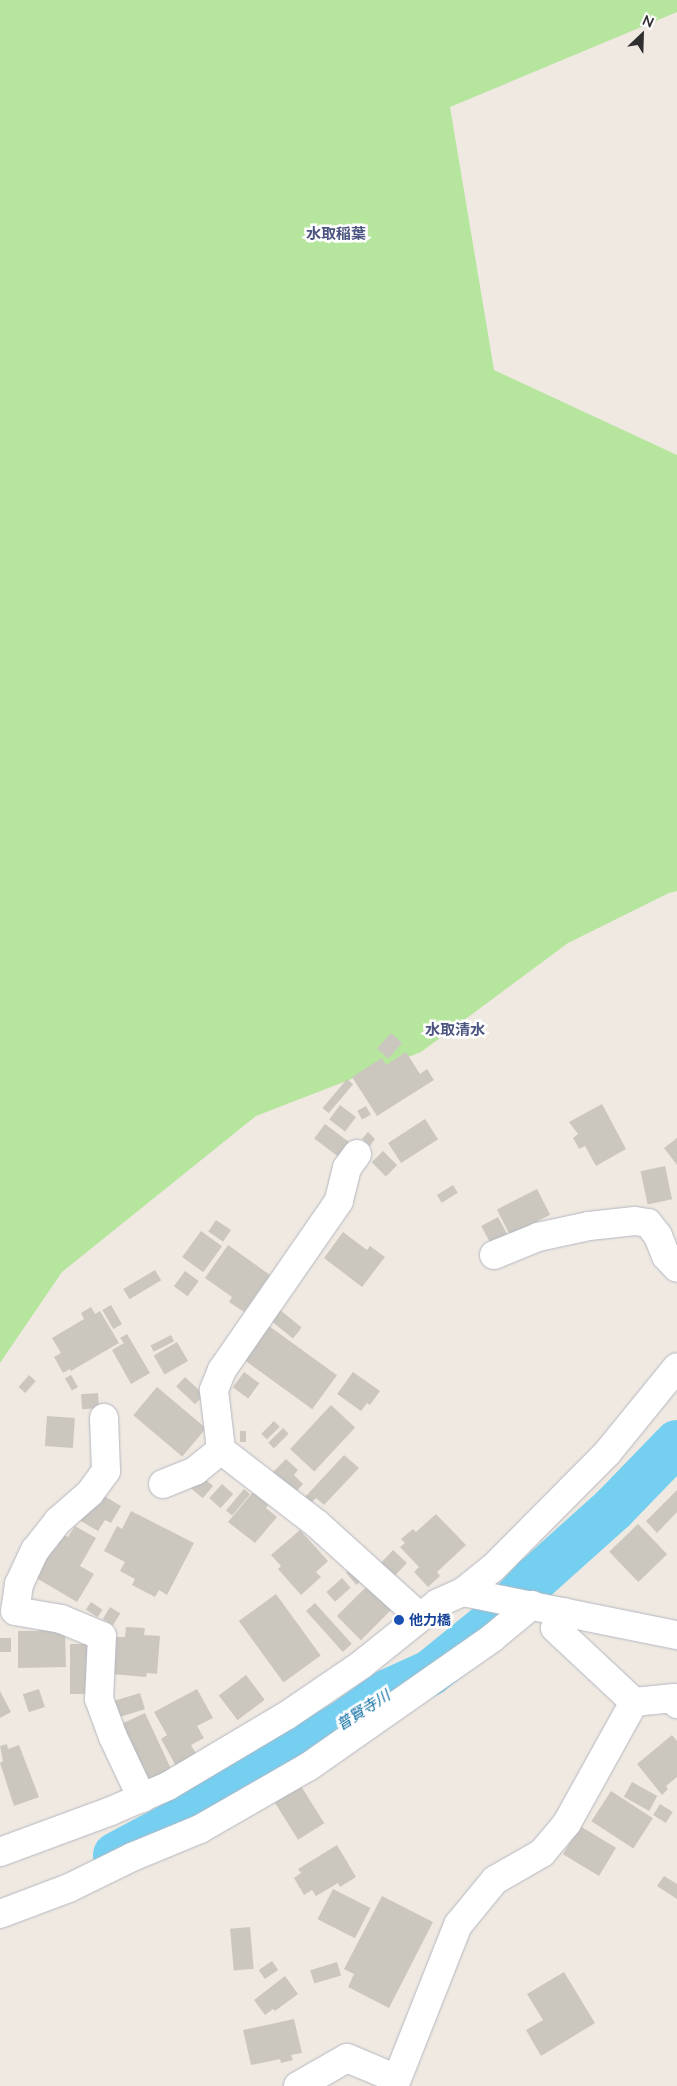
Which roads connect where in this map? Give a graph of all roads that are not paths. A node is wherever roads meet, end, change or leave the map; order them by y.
1 (357, 1154) dead end
2 (494, 1255) dead end
3 (677, 1268) edge
4 (677, 1367) edge
5 (104, 1418) dead end
6 (221, 1450) junction
7 (163, 1484) dead end
8 (463, 1592) junction
9 (526, 1604) junction
10 (564, 1612) junction
11 (420, 1617) junction
12 (677, 1635) edge
13 (634, 1702) junction
14 (677, 1704) edge
15 (142, 1798) junction
16 (0, 1852) edge
17 (0, 1914) edge
18 (298, 2086) edge

1 - 6 street
2 - 3 street
4 - 8 street
5 - 15 street
6 - 7 street
6 - 11 street
8 - 9 street
8 - 11 street
9 - 10 street
9 - 17 street
10 - 12 street
10 - 13 street
11 - 15 street
13 - 14 street
13 - 18 street
15 - 16 street

